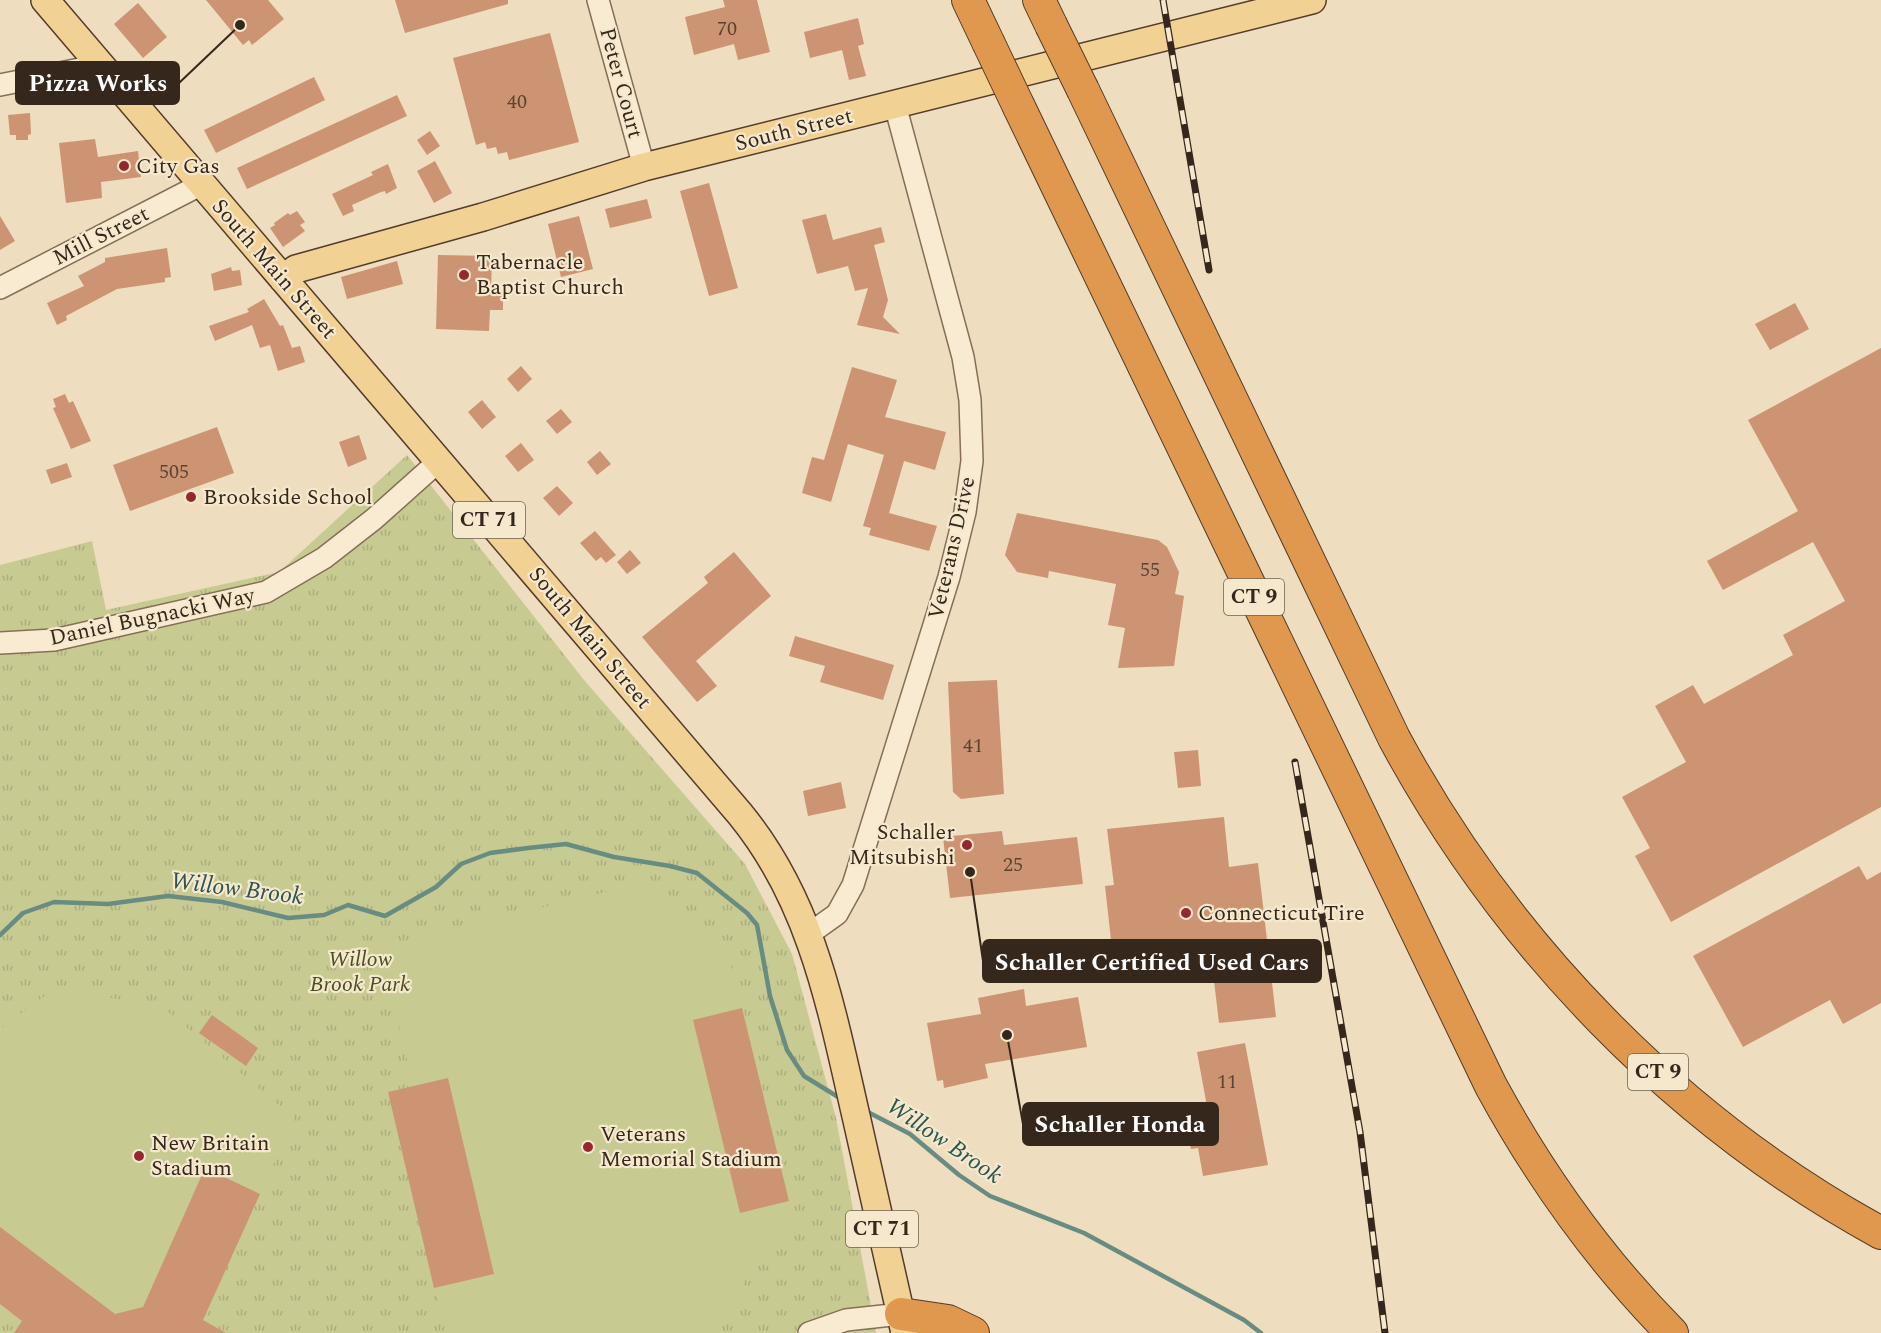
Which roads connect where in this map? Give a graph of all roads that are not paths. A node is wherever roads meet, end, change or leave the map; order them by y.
1 (45, 0) edge
2 (598, 0) edge
3 (968, 0) edge
4 (1312, 0) edge
5 (1213, 11) edge
6 (1045, 12) edge
7 (100, 65) junction
8 (0, 85) edge
9 (895, 105) junction
10 (644, 167) junction
11 (202, 184) junction
12 (283, 279) junction
13 (0, 288) edge
14 (439, 461) junction
15 (0, 643) edge
16 (809, 934) junction
17 (1881, 1233) edge
18 (903, 1324) edge
19 (809, 1333) edge
20 (973, 1333) edge
21 (1672, 1333) edge

1 - 7 main road, South Main Street / CT 71
2 - 10 street, Peter Court
3 - 21 highway, CT 9, bridge
4 - 5 main road, South Street
5 - 9 main road, South Street
6 - 17 highway, CT 9, bridge
7 - 8 street
7 - 11 main road, South Main Street / CT 71
9 - 10 main road, South Street
9 - 16 street, Veterans Drive
10 - 12 main road, South Street
11 - 12 main road, South Main Street / CT 71
11 - 13 street, Mill Street
12 - 14 main road, South Main Street / CT 71
14 - 15 street, Daniel Bugnacki Way
14 - 16 main road, South Main Street / CT 71
16 - 18 main road, South Main Street / CT 71
18 - 19 street
18 - 20 highway

